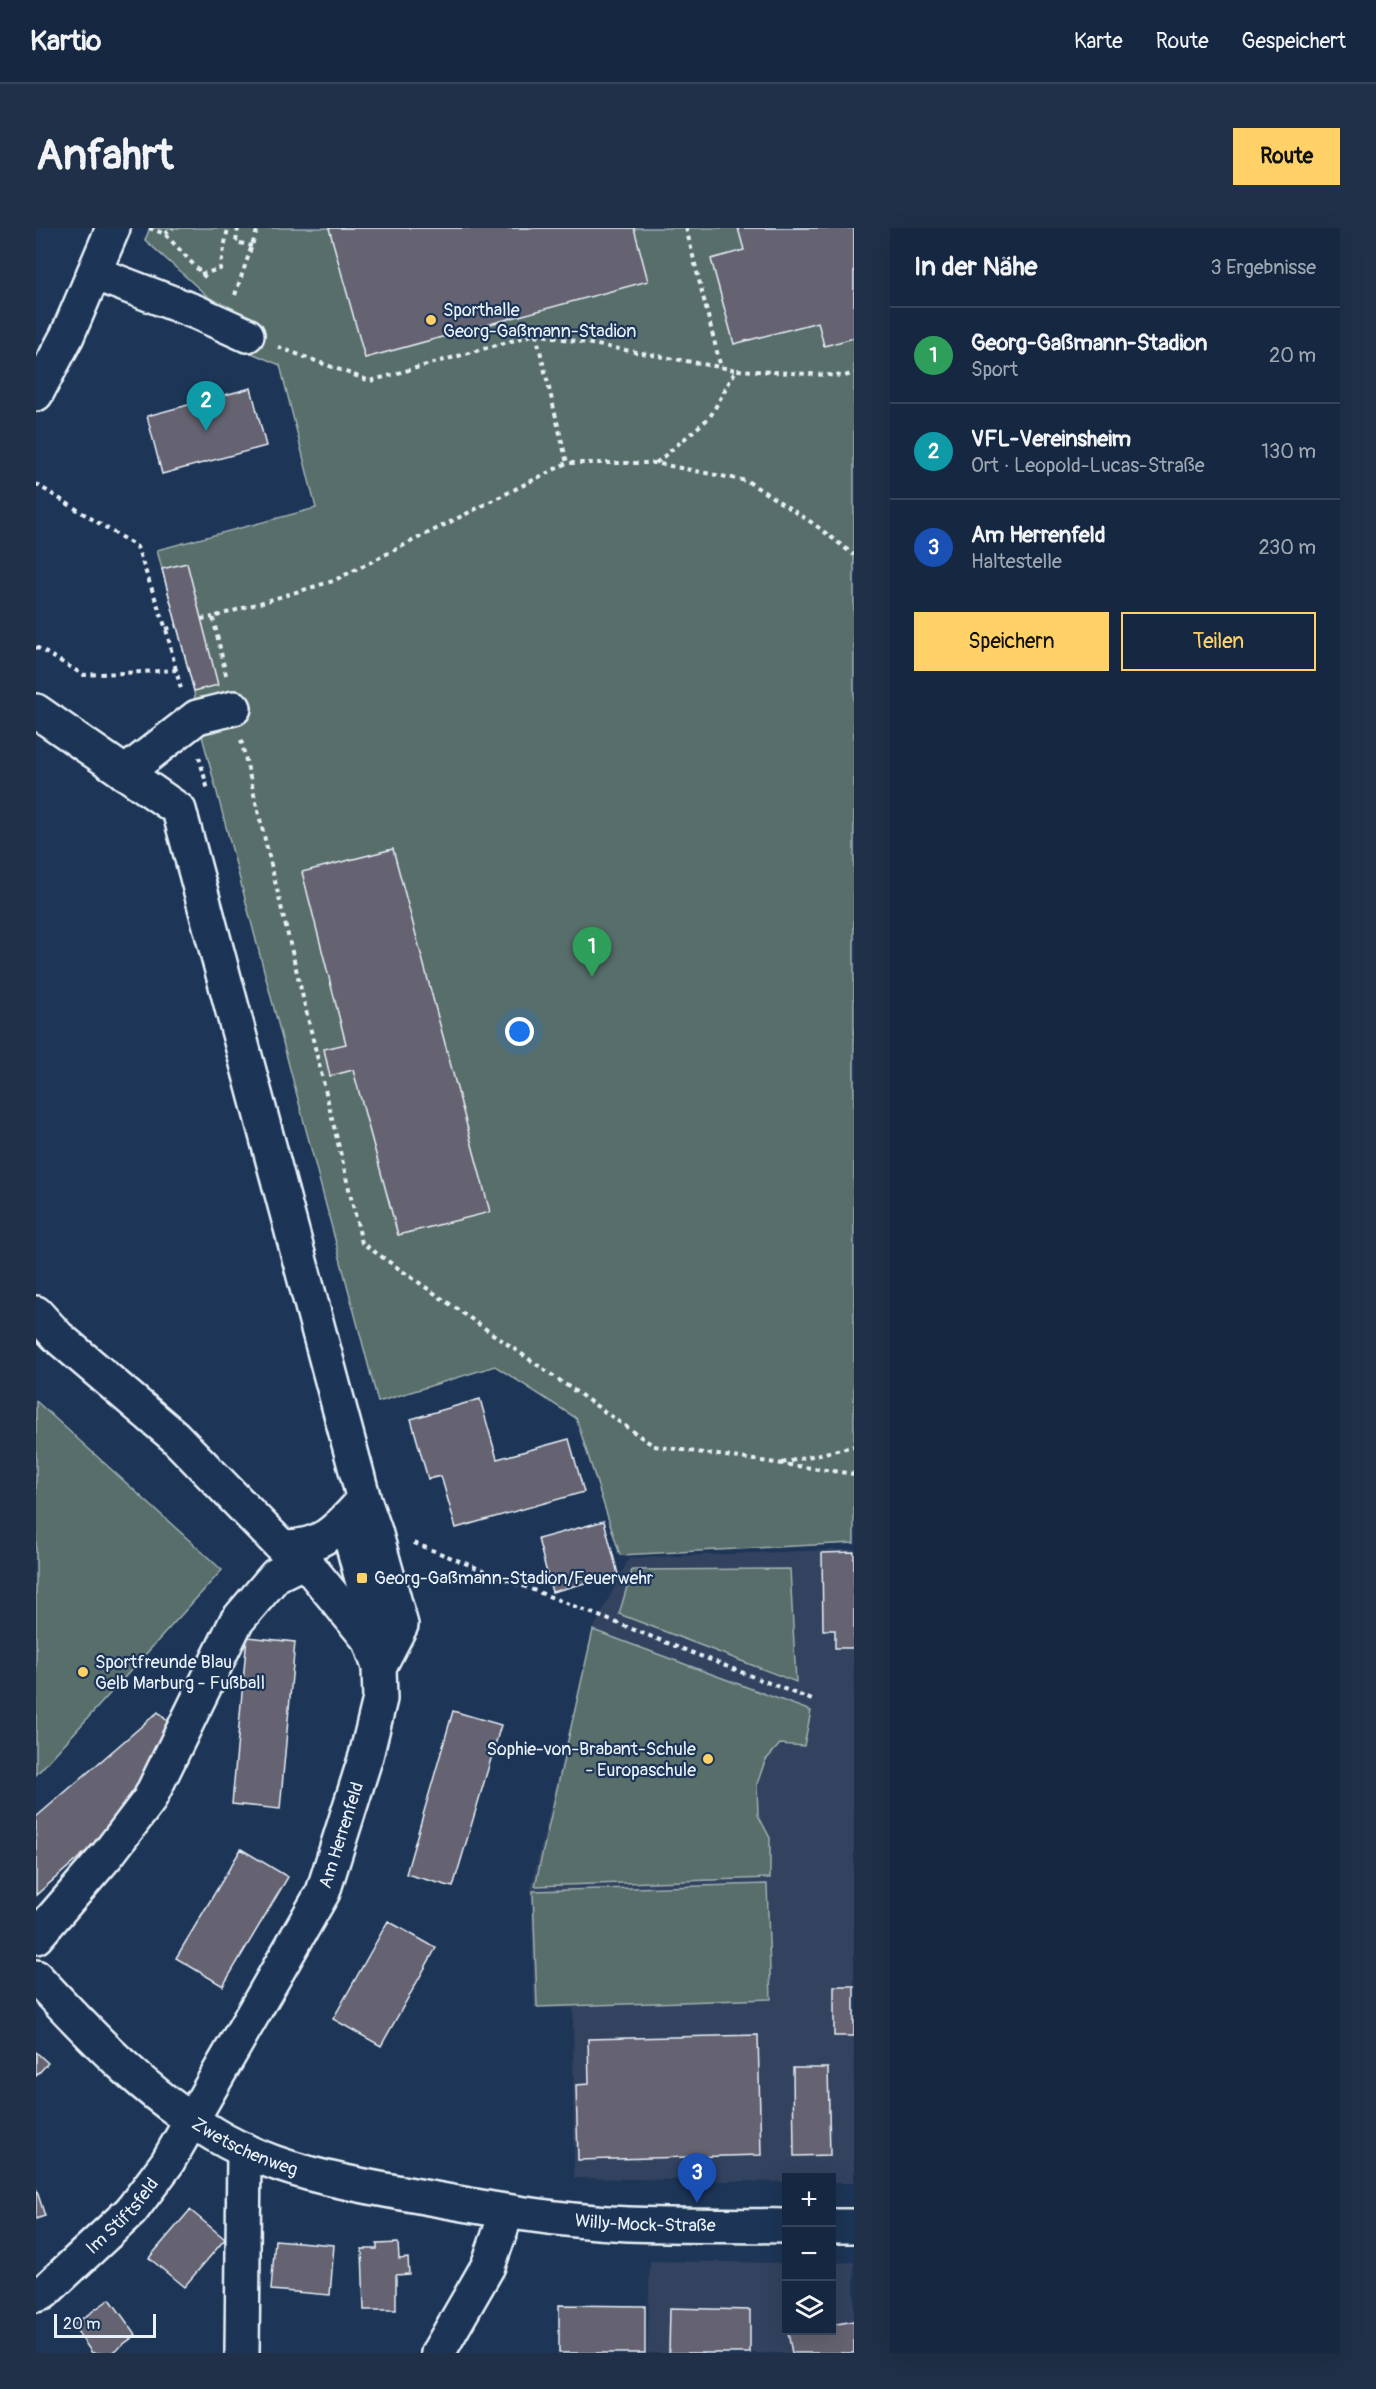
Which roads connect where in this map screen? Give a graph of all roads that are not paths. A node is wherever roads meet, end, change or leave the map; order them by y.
1 (113, 228) edge
2 (94, 273) junction
3 (247, 335) road end
4 (36, 394) edge
5 (234, 708) road end
6 (36, 711) edge
7 (125, 772) junction
8 (36, 1313) edge
9 (355, 1510) junction
10 (299, 1554) junction
11 (374, 1654) junction
12 (36, 1937) edge
13 (36, 1977) edge
14 (192, 2120) junction
15 (244, 2150) junction
16 (507, 2212) junction
17 (782, 2226) edge
18 (836, 2226) edge
19 (854, 2226) edge
20 (36, 2295) edge
21 (242, 2353) edge
22 (438, 2353) edge

1 - 2 street
2 - 3 street
2 - 4 street
5 - 7 street
6 - 7 street, Am Herrenfeld
7 - 9 street, Am Herrenfeld
8 - 10 street
9 - 10 street
9 - 11 street, Am Herrenfeld
10 - 11 street
10 - 12 street
11 - 14 street, Am Herrenfeld
13 - 14 street, Zwetschenweg
14 - 15 street, Zwetschenweg
14 - 20 street, Im Stiftsfeld
15 - 16 street, Zwetschenweg
15 - 21 street
16 - 17 street, Willy-Mock-Straße
16 - 22 street
18 - 19 street

